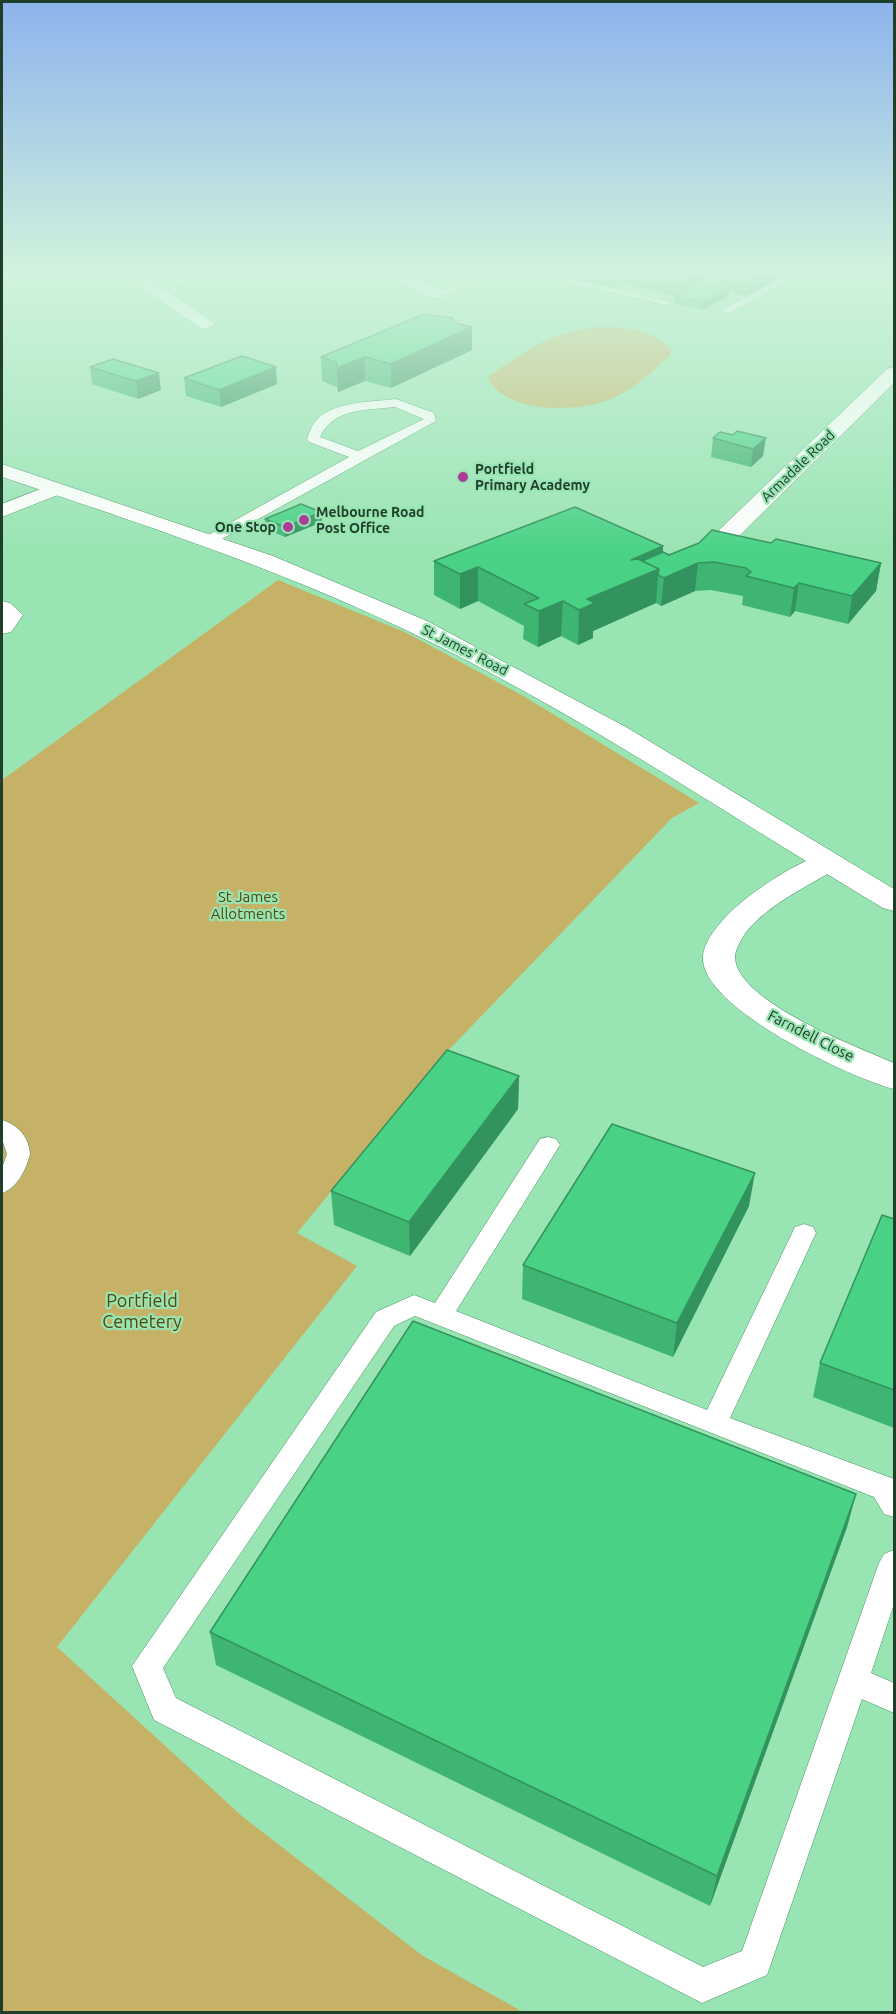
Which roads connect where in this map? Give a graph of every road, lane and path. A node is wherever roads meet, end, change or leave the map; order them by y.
1 (894, 373) edge
2 (360, 456) junction
3 (2, 470) edge
4 (56, 489) junction
5 (2, 511) edge
6 (728, 534) edge
7 (208, 541) junction
8 (2, 608) edge
9 (2, 627) edge
10 (826, 863) junction
11 (894, 902) edge
12 (894, 1077) edge
13 (2, 1128) edge
14 (548, 1145) dead end
15 (2, 1184) edge
16 (804, 1233) dead end
17 (440, 1316) junction
18 (714, 1424) junction
19 (894, 1505) edge
20 (894, 1563) edge
21 (854, 1680) junction
22 (894, 1698) edge

1 - 6 street, Armadale Road
2 - 2 lane
2 - 7 lane
3 - 4 street, St James' Road
4 - 5 street
4 - 7 street, St James' Road
7 - 10 street, St James' Road
8 - 9 street
10 - 11 street, St James' Road
10 - 12 street, Farndell Close
13 - 15 lane
14 - 17 lane
16 - 18 lane
17 - 18 lane
17 - 21 lane
18 - 19 lane
20 - 21 lane
21 - 22 lane

